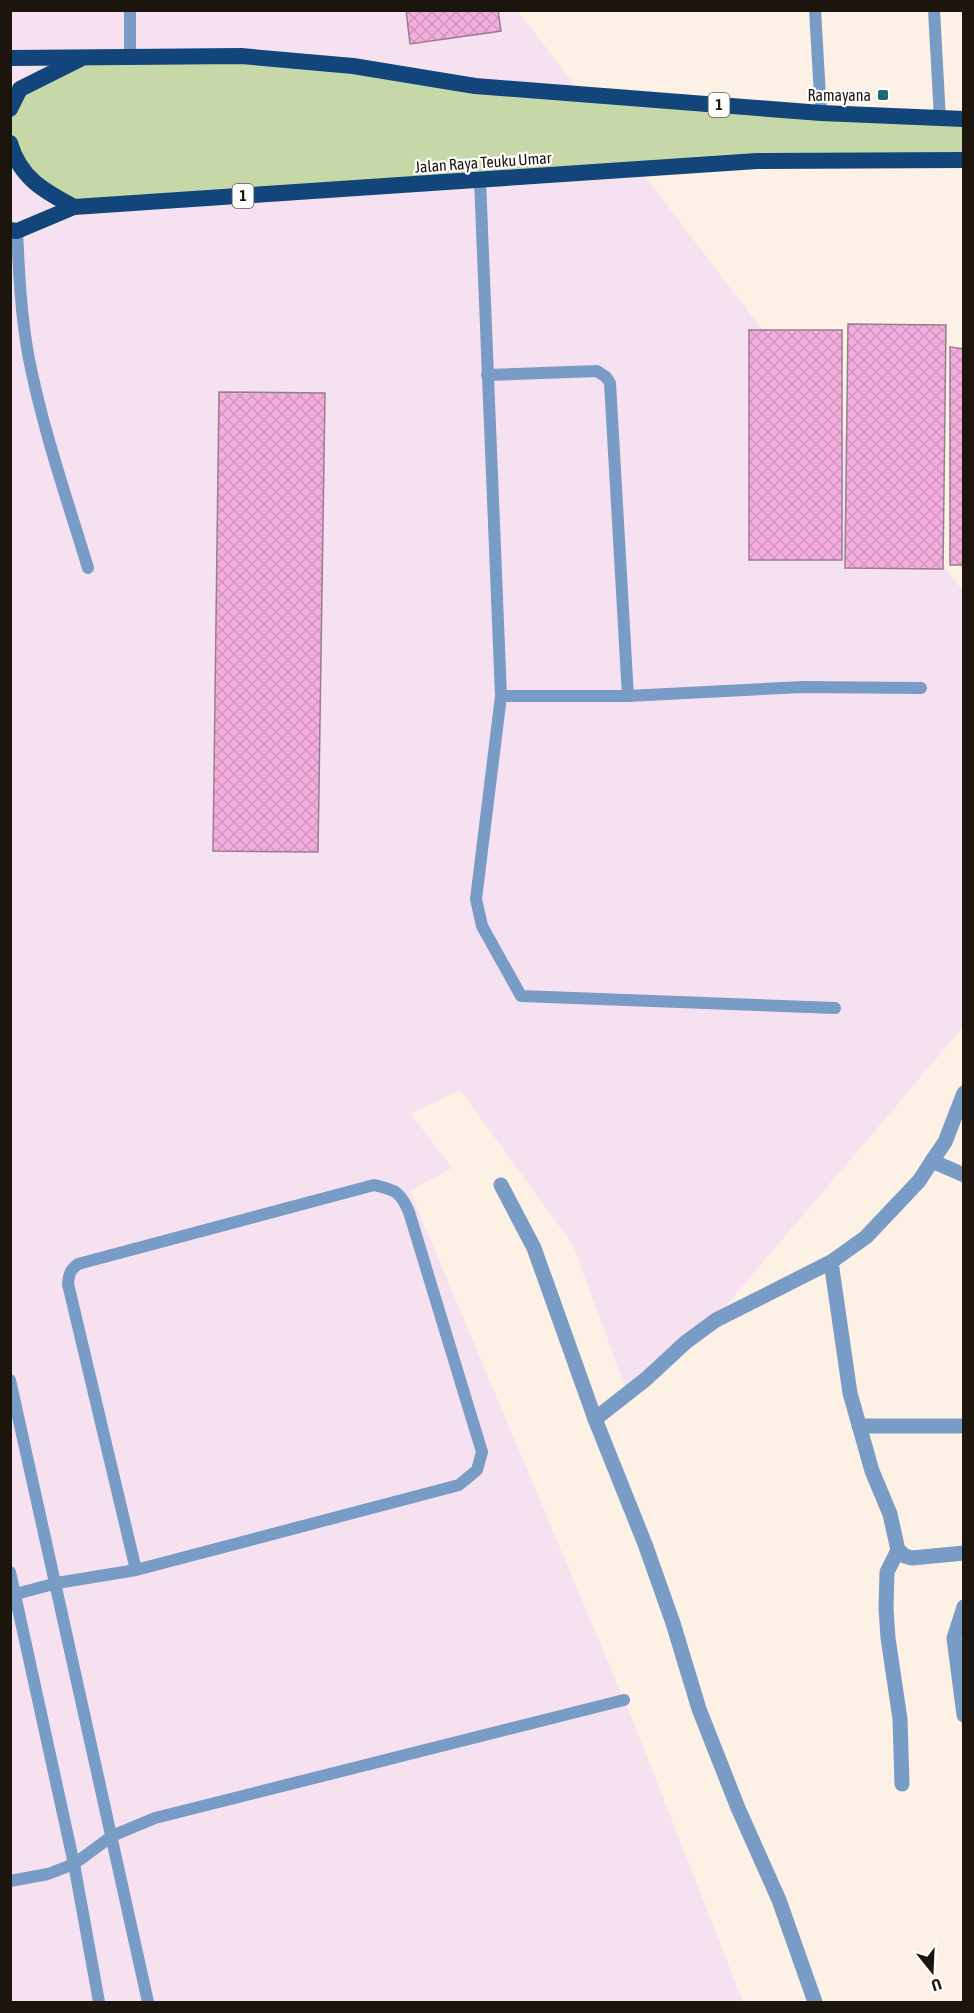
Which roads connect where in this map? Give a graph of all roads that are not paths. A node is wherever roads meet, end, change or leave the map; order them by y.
1 (130, 10) edge
2 (814, 10) edge
3 (934, 10) edge
4 (130, 56) junction
5 (10, 58) edge
6 (81, 59) junction
7 (10, 109) edge
8 (821, 113) junction
9 (963, 118) edge
10 (940, 119) junction
11 (10, 143) edge
12 (963, 160) edge
13 (480, 180) junction
14 (74, 207) junction
15 (14, 230) edge
16 (487, 375) junction
17 (88, 568) dead end
18 (921, 688) dead end
19 (501, 696) junction
20 (628, 696) junction
21 (835, 1008) dead end
22 (963, 1093) edge
23 (932, 1161) junction
24 (963, 1175) edge
25 (501, 1185) dead end
26 (831, 1262) junction
27 (10, 1380) edge
28 (595, 1419) junction
29 (859, 1426) junction
30 (963, 1426) edge
31 (898, 1550) junction
32 (963, 1553) edge
33 (136, 1570) junction
34 (10, 1572) edge
35 (57, 1583) junction
36 (16, 1594) junction
37 (963, 1607) edge
38 (624, 1700) dead end
39 (963, 1714) edge
40 (902, 1784) dead end
41 (112, 1836) junction
42 (74, 1864) junction
43 (10, 1881) edge
44 (99, 2002) edge
45 (148, 2002) edge
46 (815, 2002) edge

1 - 4 lane
2 - 8 lane
3 - 10 lane
4 - 6 highway, 1
4 - 8 highway, 1
5 - 6 highway, 1
6 - 7 highway
8 - 10 highway, 1
9 - 10 highway, 1
11 - 14 highway
12 - 13 highway, Jalan Raya Teuku Umar / 1
13 - 14 highway, Jalan Raya Teuku Umar / 1
13 - 16 lane
14 - 15 highway, Jalan Raya Teuku Umar / 1
15 - 17 lane
16 - 19 lane
16 - 20 lane
18 - 20 lane
19 - 20 lane
19 - 21 lane
22 - 23 street
23 - 24 street
23 - 26 street
25 - 28 street
26 - 28 street
26 - 29 street
27 - 35 lane
28 - 46 street
29 - 30 street
29 - 31 street
31 - 32 street
31 - 40 street
33 - 33 lane
33 - 35 lane
34 - 36 lane
35 - 36 lane
35 - 41 lane
36 - 42 lane
37 - 39 street
38 - 41 lane
41 - 42 lane
41 - 45 lane
42 - 43 lane
42 - 44 lane

